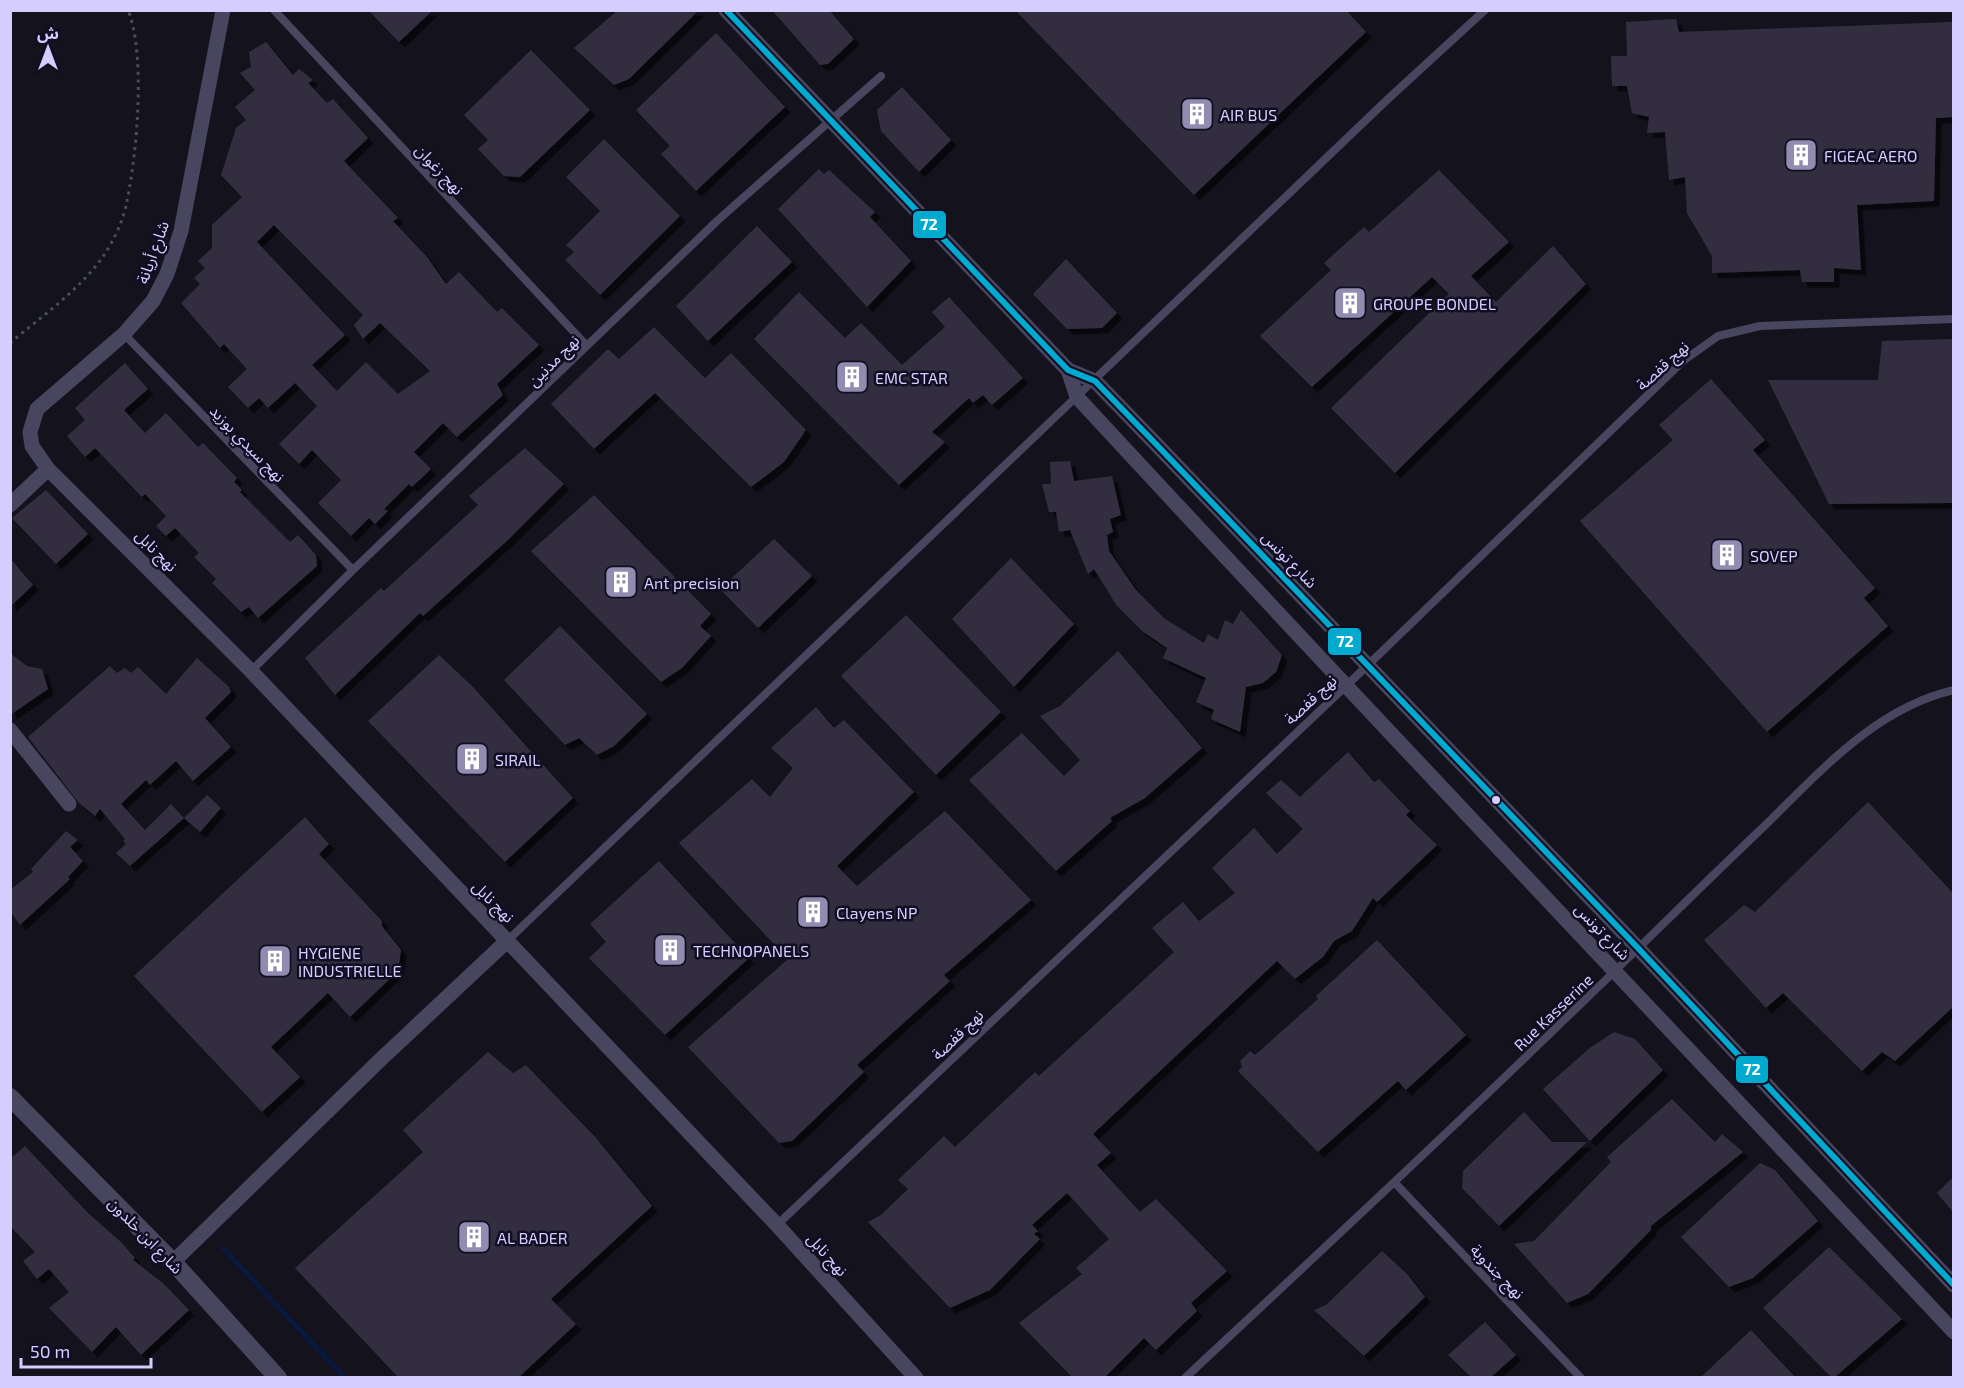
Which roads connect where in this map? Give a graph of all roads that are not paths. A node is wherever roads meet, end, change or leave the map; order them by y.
1 (223, 10) edge
2 (274, 10) edge
3 (726, 10) edge
4 (1485, 10) edge
5 (881, 76) dead end
6 (833, 121) junction
7 (1953, 319) edge
8 (124, 334) junction
9 (586, 345) junction
10 (1068, 370) junction
11 (1095, 381) junction
12 (1077, 397) junction
13 (38, 456) joint
14 (48, 469) junction
15 (10, 505) edge
16 (353, 570) junction
17 (1367, 666) junction
18 (251, 671) junction
19 (1344, 686) junction
20 (1953, 690) edge
21 (10, 730) edge
22 (69, 804) dead end
23 (508, 940) junction
24 (1637, 947) junction
25 (1616, 971) junction
26 (10, 1096) edge
27 (1395, 1184) junction
28 (777, 1225) junction
29 (173, 1262) junction
30 (1953, 1285) edge
31 (1953, 1332) edge
32 (278, 1377) edge
33 (916, 1377) edge
34 (1185, 1377) edge
35 (1581, 1377) edge

1 - 8 street, شارع أريانة
2 - 9 lane, نهج زغوان
3 - 6 street
4 - 11 lane
5 - 6 lane, نهج مدنين
6 - 9 lane, نهج مدنين
6 - 10 street
7 - 17 lane, نهج قفصة
8 - 13 street, شارع أريانة
8 - 16 lane, نهج سيدي بوزيد
9 - 16 lane, نهج مدنين
10 - 11 street
10 - 12 street
11 - 12 lane
11 - 17 street, شارع تونس
12 - 19 street, شارع تونس
12 - 23 lane
13 - 14 street, نهج نابل
14 - 15 street
14 - 18 street, نهج نابل
16 - 18 lane, نهج مدنين
17 - 19 lane, نهج قفصة
17 - 24 street, شارع تونس
18 - 23 street, نهج نابل
19 - 25 street, شارع تونس
19 - 28 lane, نهج قفصة
20 - 24 lane, Rue Kasserine
21 - 22 street
23 - 28 street, نهج نابل
23 - 29 street
24 - 25 lane, Rue Kasserine
24 - 30 street, شارع تونس
25 - 27 lane, Rue Kasserine
25 - 31 street, شارع تونس
26 - 29 street, شارع ابن خلدون
27 - 34 lane, Rue Kasserine
27 - 35 lane, نهج جندوبة
28 - 33 street, نهج نابل
29 - 32 street, شارع ابن خلدون

